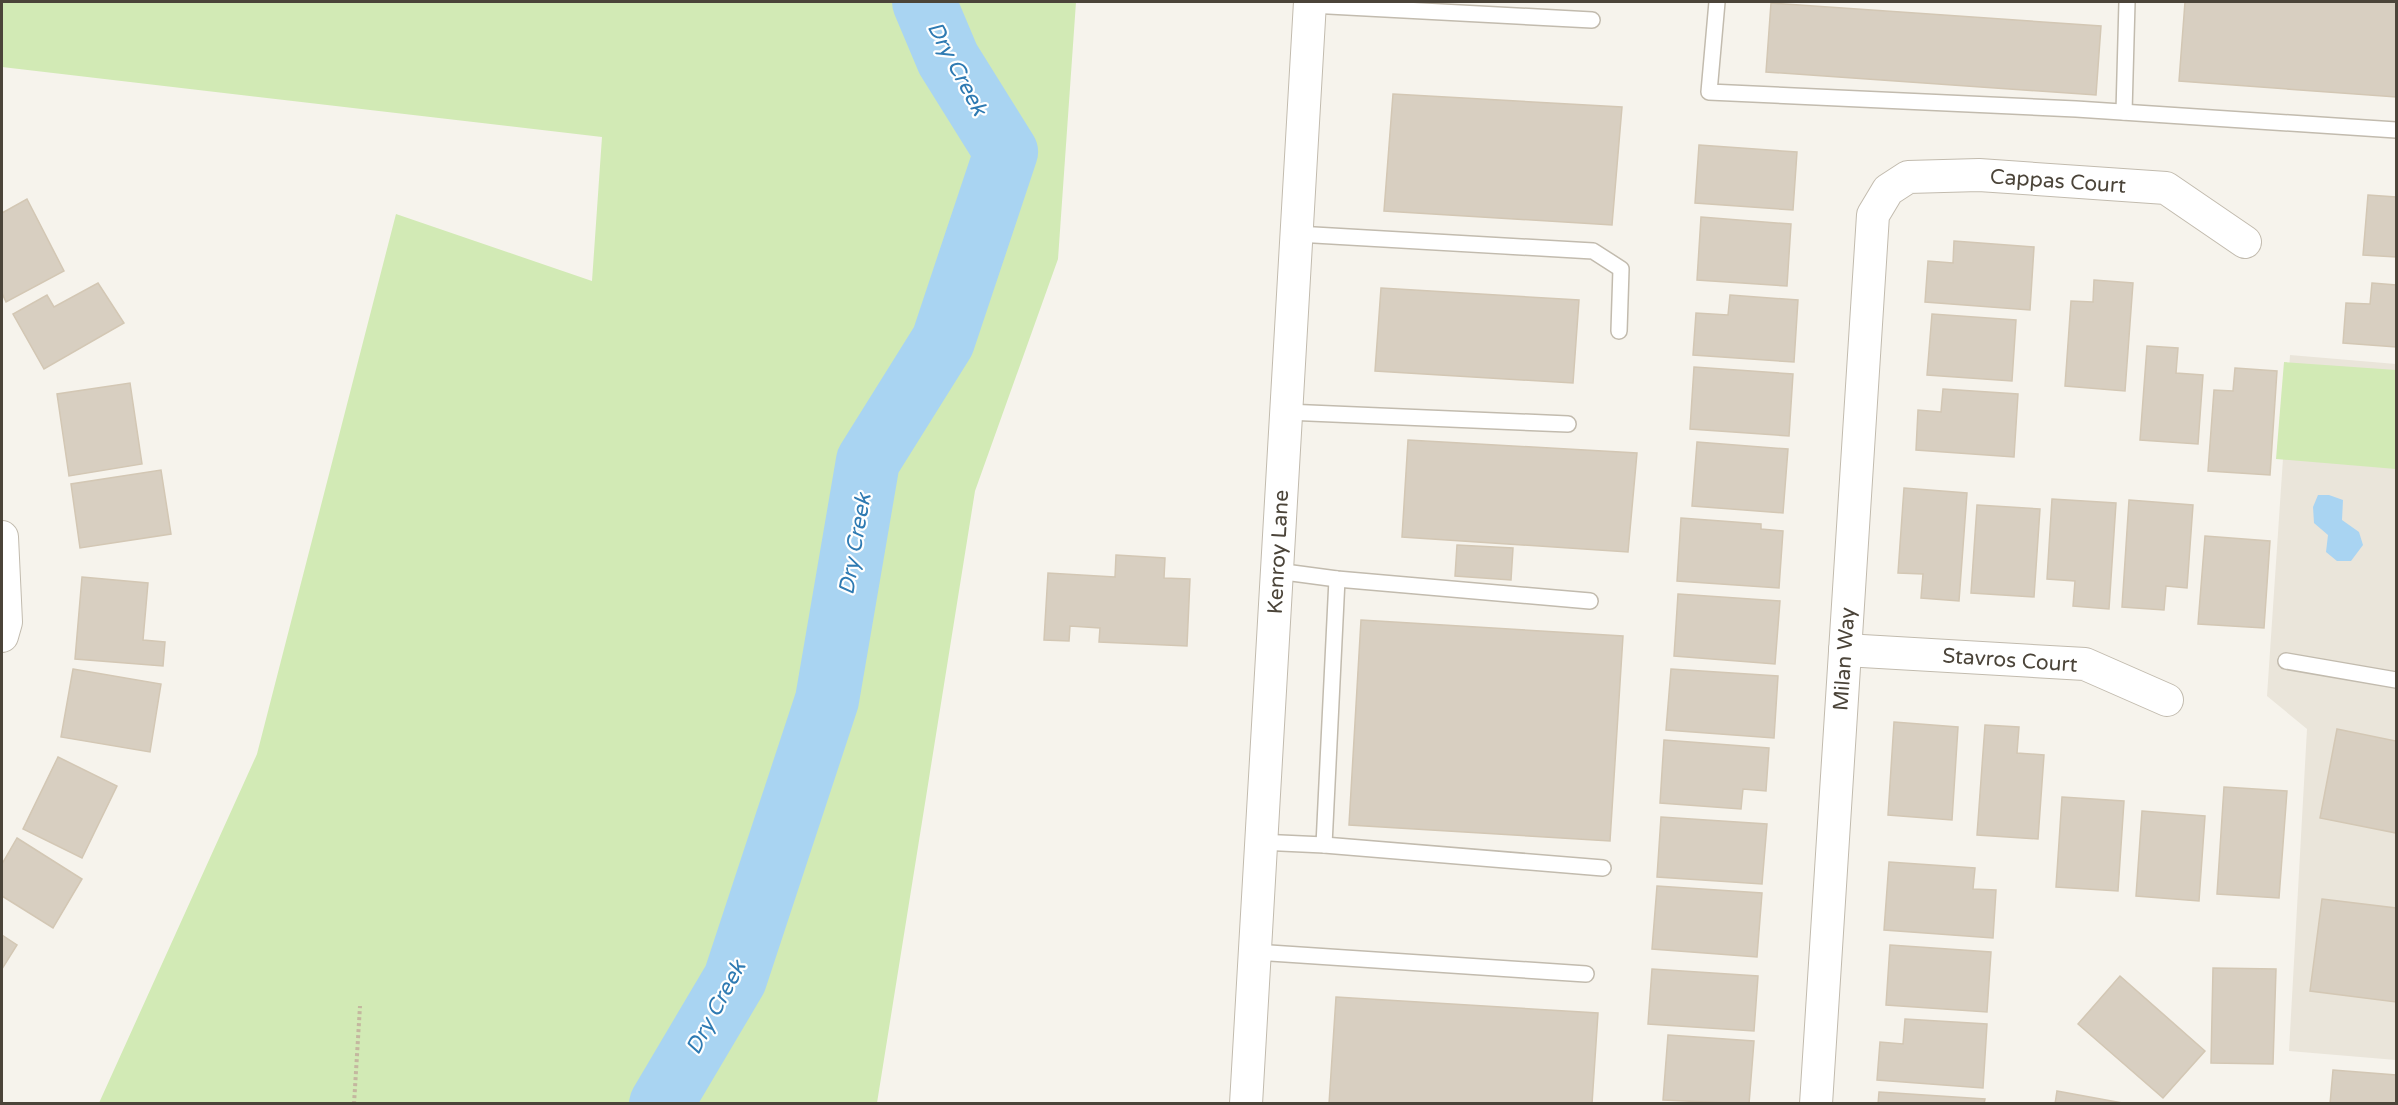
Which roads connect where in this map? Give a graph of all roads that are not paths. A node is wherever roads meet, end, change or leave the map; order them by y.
1 (1717, 2) edge
2 (2127, 2) edge
3 (1310, 3) edge
4 (1592, 20) dead end
5 (2124, 112) junction
6 (2397, 130) edge
7 (1873, 215) joint
8 (1297, 234) junction
9 (2245, 242) dead end
10 (1619, 331) dead end
11 (1286, 412) junction
12 (1568, 424) dead end
13 (2, 537) edge
14 (1277, 571) junction
15 (1337, 579) junction
16 (1590, 601) dead end
17 (4, 629) edge
18 (1845, 650) junction
19 (2286, 661) dead end
20 (2397, 680) edge
21 (2167, 700) dead end
22 (1262, 842) junction
23 (1324, 845) junction
24 (1603, 868) dead end
25 (1255, 952) junction
26 (1586, 974) dead end
27 (1246, 1104) edge
28 (1816, 1104) edge

1 - 5 lane
2 - 5 lane
3 - 4 lane
3 - 8 street, Kenroy Lane
5 - 6 lane
7 - 9 street, Cappas Court
7 - 18 street, Milan Way
8 - 10 lane
8 - 11 street, Kenroy Lane
11 - 12 lane
11 - 14 street, Kenroy Lane
13 - 17 street
14 - 15 lane
14 - 22 street, Kenroy Lane
15 - 16 lane
15 - 23 lane
18 - 21 street, Stavros Court
18 - 28 street, Milan Way
19 - 20 lane
22 - 23 lane
22 - 25 street, Kenroy Lane
23 - 24 lane
25 - 26 lane
25 - 27 street, Kenroy Lane

